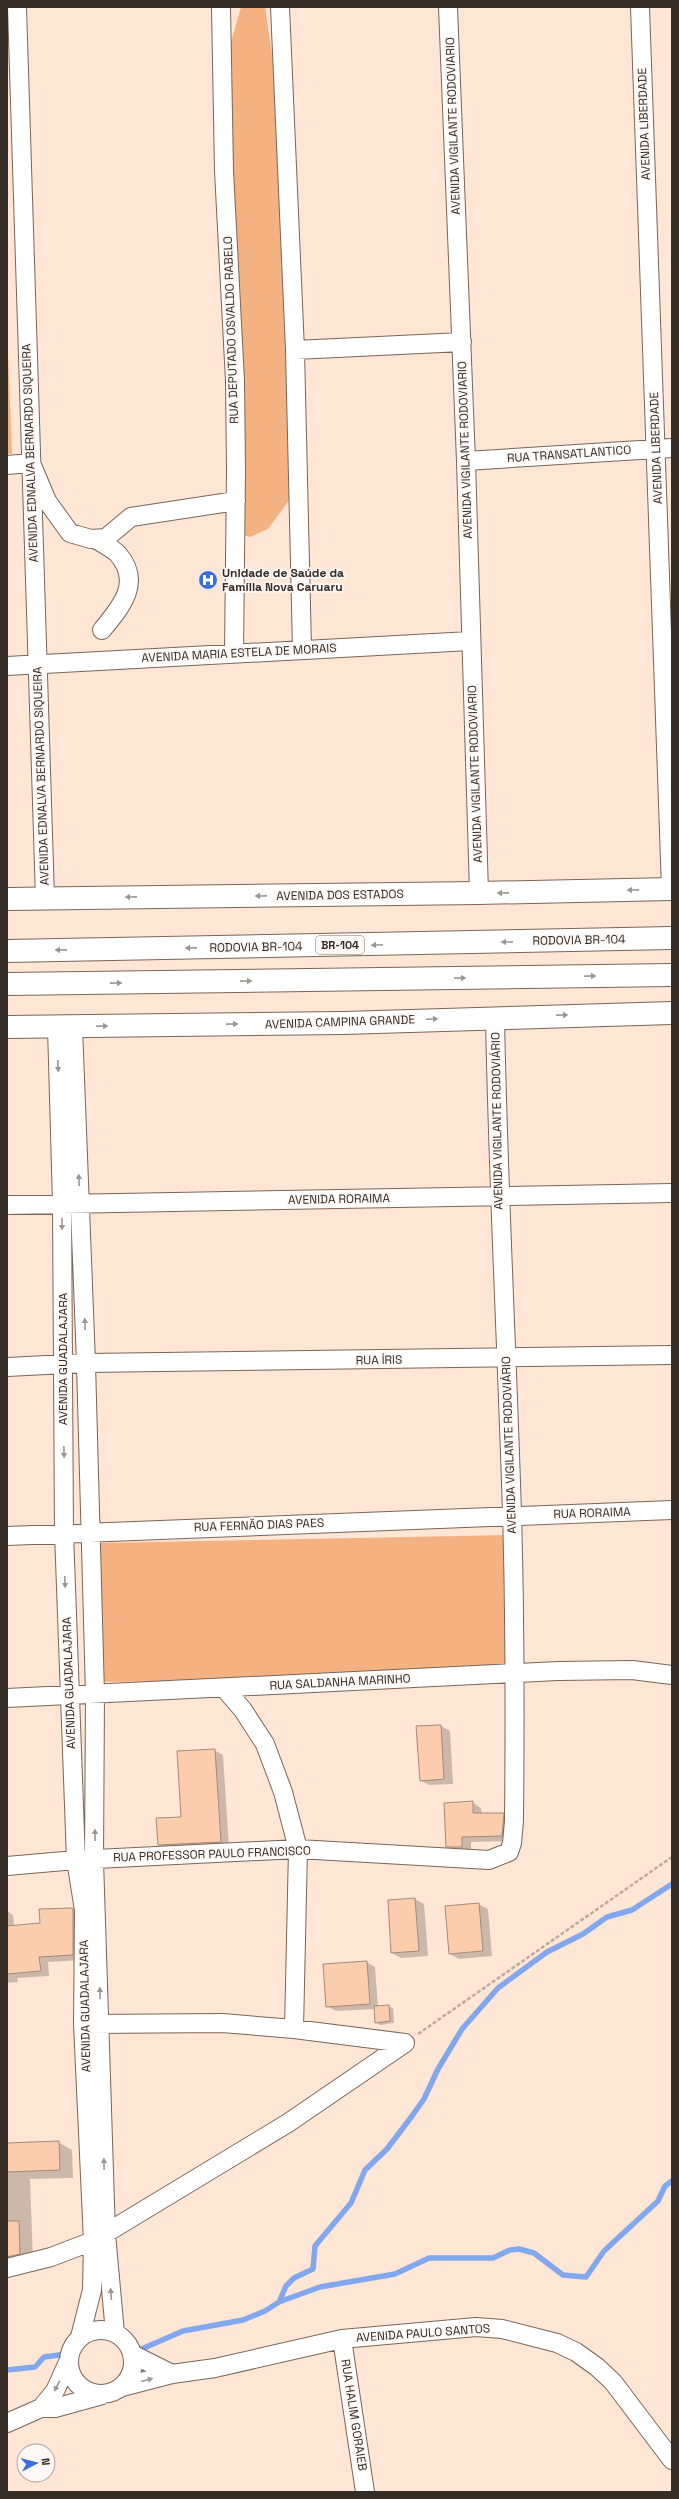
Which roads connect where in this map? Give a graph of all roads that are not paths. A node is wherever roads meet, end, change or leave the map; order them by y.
1 (17, 7) edge
2 (221, 7) edge
3 (280, 7) edge
4 (448, 7) edge
5 (640, 7) edge
6 (462, 342) junction
7 (295, 350) junction
8 (664, 448) edge
9 (466, 461) junction
10 (31, 463) junction
11 (7, 465) edge
12 (236, 501) junction
13 (95, 539) junction
14 (102, 630) dead end
15 (470, 641) junction
16 (302, 649) junction
17 (234, 653) junction
18 (37, 665) junction
19 (7, 666) edge
20 (672, 888) edge
21 (479, 893) junction
22 (45, 898) junction
23 (7, 899) edge
24 (672, 938) edge
25 (7, 951) edge
26 (672, 975) edge
27 (7, 984) edge
28 (672, 1013) edge
29 (495, 1017) junction
30 (7, 1027) edge
31 (65, 1027) junction
32 (672, 1193) edge
33 (498, 1196) junction
34 (62, 1203) junction
35 (80, 1203) junction
36 (7, 1205) edge
37 (672, 1355) edge
38 (506, 1358) junction
39 (86, 1363) junction
40 (63, 1364) junction
41 (7, 1367) edge
42 (672, 1510) edge
43 (512, 1515) junction
44 (90, 1532) junction
45 (64, 1533) junction
46 (7, 1536) edge
47 (515, 1673) junction
48 (672, 1675) edge
49 (224, 1688) junction
50 (95, 1695) junction
51 (69, 1696) junction
52 (7, 1698) edge
53 (298, 1849) junction
54 (76, 1860) junction
55 (94, 1860) junction
56 (489, 1860) joint
57 (7, 1866) edge
58 (92, 2024) junction
59 (294, 2028) junction
60 (99, 2237) junction
61 (7, 2268) edge
62 (115, 2333) junction
63 (80, 2337) junction
64 (342, 2339) junction
65 (132, 2354) junction
66 (68, 2362) junction
67 (172, 2374) junction
68 (122, 2387) junction
69 (105, 2394) junction
70 (41, 2408) junction
71 (7, 2423) edge
72 (672, 2460) edge
73 (365, 2492) edge

1 - 10 street, AVENIDA EDNALVA BERNARDO SIQUEIRA
2 - 12 street, RUA DEPUTADO OSVALDO RABELO
3 - 7 street
4 - 6 street, AVENIDA VIGILANTE RODOVIARIO
5 - 8 street, AVENIDA LIBERDADE
6 - 7 street
6 - 9 street, AVENIDA VIGILANTE RODOVIARIO
7 - 16 street
8 - 9 street, RUA TRANSATLANTICO
8 - 20 street, AVENIDA LIBERDADE
9 - 15 street, AVENIDA VIGILANTE RODOVIARIO
10 - 11 street
10 - 13 street
10 - 18 street, AVENIDA EDNALVA BERNARDO SIQUEIRA
12 - 13 street
12 - 17 street, RUA DEPUTADO OSVALDO RABELO
13 - 14 street
15 - 16 street, AVENIDA MARIA ESTELA DE MORAIS
15 - 21 street, AVENIDA VIGILANTE RODOVIARIO
16 - 17 street, AVENIDA MARIA ESTELA DE MORAIS
17 - 18 street, AVENIDA MARIA ESTELA DE MORAIS
18 - 19 street, AVENIDA MARIA ESTELA DE MORAIS
18 - 22 street, AVENIDA EDNALVA BERNARDO SIQUEIRA
20 -> 21 main road, AVENIDA DOS ESTADOS
21 -> 22 main road, AVENIDA DOS ESTADOS
22 - 23 main road, AVENIDA DOS ESTADOS
24 -> 25 main road, RODOVIA BR-104 / BR-104
27 -> 26 main road
29 -> 28 main road, AVENIDA CAMPINA GRANDE
31 -> 29 main road, AVENIDA CAMPINA GRANDE
29 - 33 street, AVENIDA VIGILANTE RODOVIÁRIO
30 - 31 main road, AVENIDA CAMPINA GRANDE
31 -> 34 street, AVENIDA GUADALAJARA
35 -> 31 street
32 - 33 street, AVENIDA RORAIMA
33 - 35 street, AVENIDA RORAIMA
33 - 38 street, AVENIDA VIGILANTE RODOVIÁRIO
34 - 35 street, AVENIDA RORAIMA
34 - 36 street, AVENIDA RORAIMA
34 -> 40 street, AVENIDA GUADALAJARA
39 -> 35 street
37 - 38 street, RUA ÍRIS
38 - 39 street, RUA ÍRIS
38 - 43 street, AVENIDA VIGILANTE RODOVIÁRIO
39 - 40 street, RUA ÍRIS
39 - 44 street
40 - 41 street, RUA ÍRIS
40 -> 45 street, AVENIDA GUADALAJARA
42 - 43 street, RUA RORAIMA
43 - 44 street, RUA FERNÃO DIAS PAES
43 - 47 street, AVENIDA VIGILANTE RODOVIÁRIO
44 - 45 street, RUA FERNÃO DIAS PAES
44 - 50 street
45 - 46 street, RUA FERNÃO DIAS PAES
45 -> 51 street, AVENIDA GUADALAJARA
47 - 48 street, RUA SALDANHA MARINHO
47 - 49 street, RUA SALDANHA MARINHO
47 - 56 street, AVENIDA VIGILANTE RODOVIÁRIO
49 - 50 street, RUA SALDANHA MARINHO
49 - 53 street
50 - 51 street, RUA SALDANHA MARINHO
55 -> 50 street
51 - 52 street, RUA SALDANHA MARINHO
51 - 54 street, AVENIDA GUADALAJARA
53 - 55 street, RUA PROFESSOR PAULO FRANCISCO
53 - 56 street, RUA PROFESSOR PAULO FRANCISCO
53 - 59 street
54 - 55 street, RUA PROFESSOR PAULO FRANCISCO
54 - 57 street, RUA PROFESSOR PAULO FRANCISCO
54 - 58 street, AVENIDA GUADALAJARA
58 -> 55 street
58 - 59 street
58 - 60 street
59 - 60 street
60 - 61 street
62 -> 60 street
60 - 63 street
62 - 63 street
62 - 65 street
63 - 66 street
64 - 67 street, AVENIDA PAULO SANTOS
64 - 72 street, AVENIDA PAULO SANTOS
64 - 73 street, RUA HALIM GORAIEB
65 - 67 street
65 - 68 street
66 - 69 street
66 -> 70 street
68 -> 67 street, AVENIDA PAULO SANTOS
68 - 69 street
69 - 70 street
70 - 71 street

